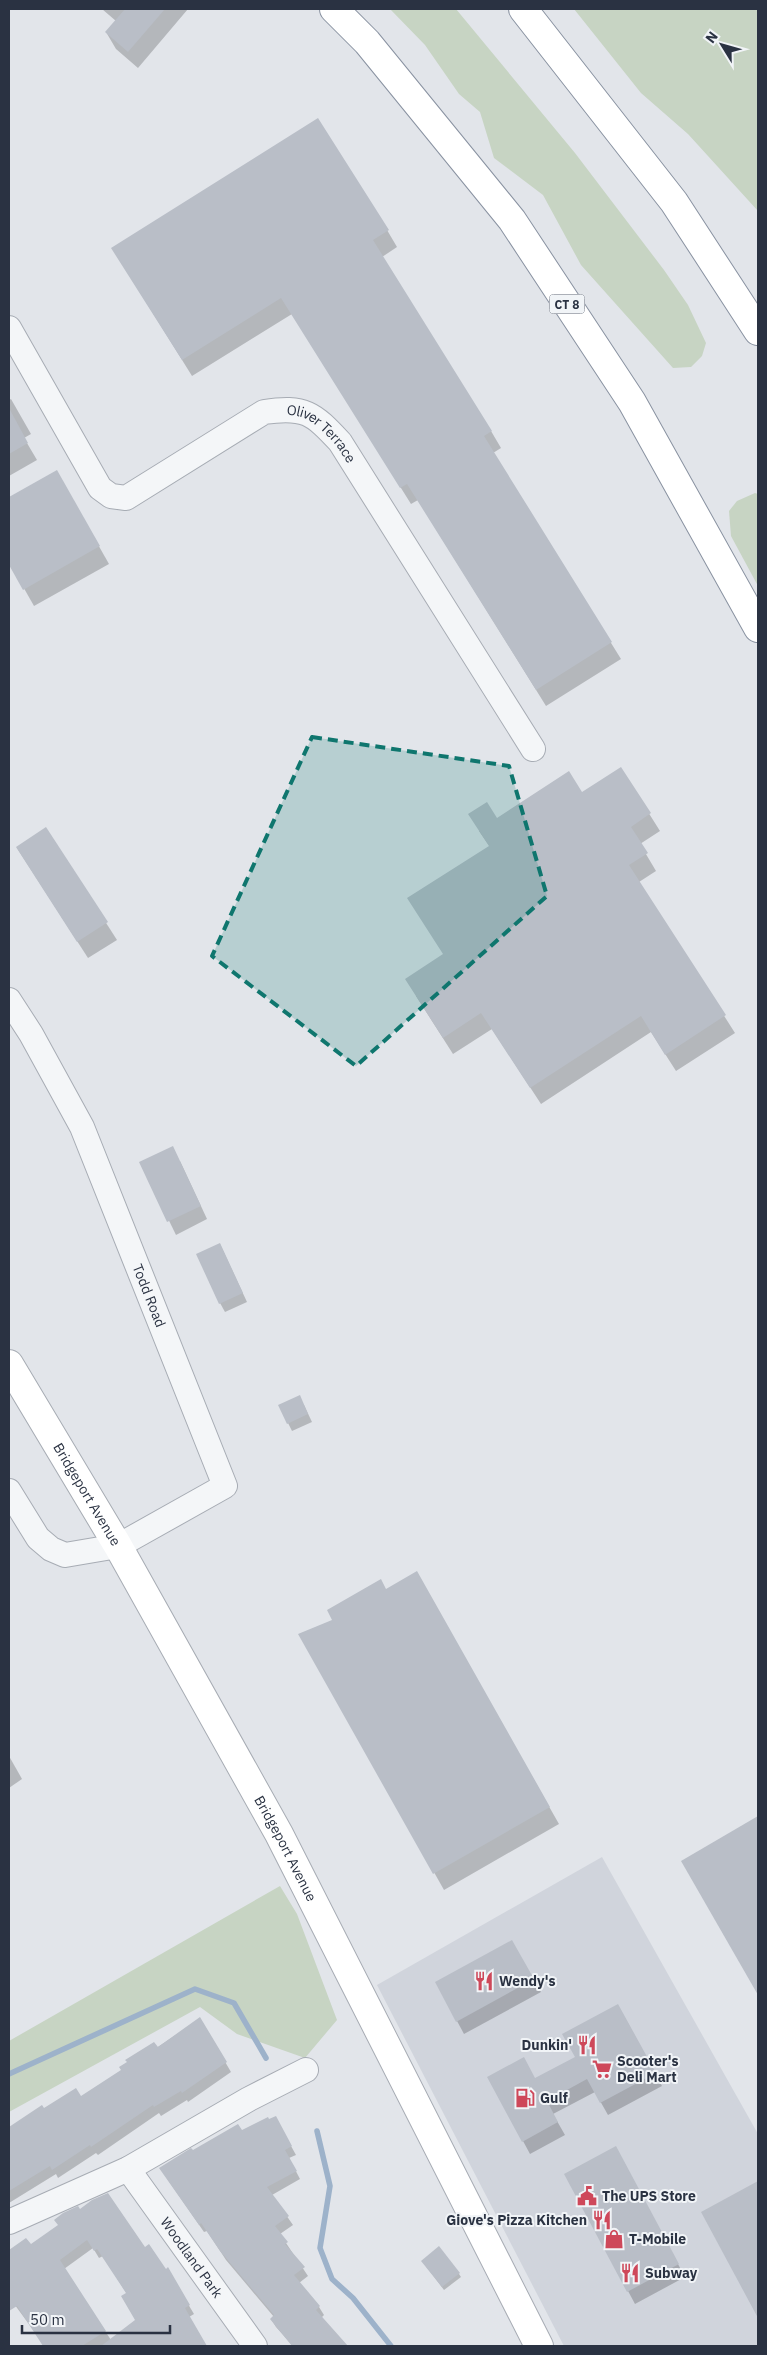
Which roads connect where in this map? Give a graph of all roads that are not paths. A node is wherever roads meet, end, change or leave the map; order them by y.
1 (334, 9) edge
2 (523, 9) edge
3 (9, 328) edge
4 (758, 331) edge
5 (758, 628) edge
6 (533, 749) dead end
7 (9, 1000) edge
8 (9, 1364) edge
9 (9, 1491) edge
10 (118, 1546) junction
11 (306, 2070) dead end
12 (128, 2170) junction
13 (9, 2222) edge
14 (254, 2346) edge
15 (539, 2346) edge

1 - 5 main road, CT 8
2 - 4 main road
3 - 6 street, Oliver Terrace
7 - 10 street, Todd Road
8 - 10 main road, Bridgeport Avenue
9 - 10 street
10 - 15 main road, Bridgeport Avenue
11 - 12 street
12 - 13 street
12 - 14 street, Woodland Park

